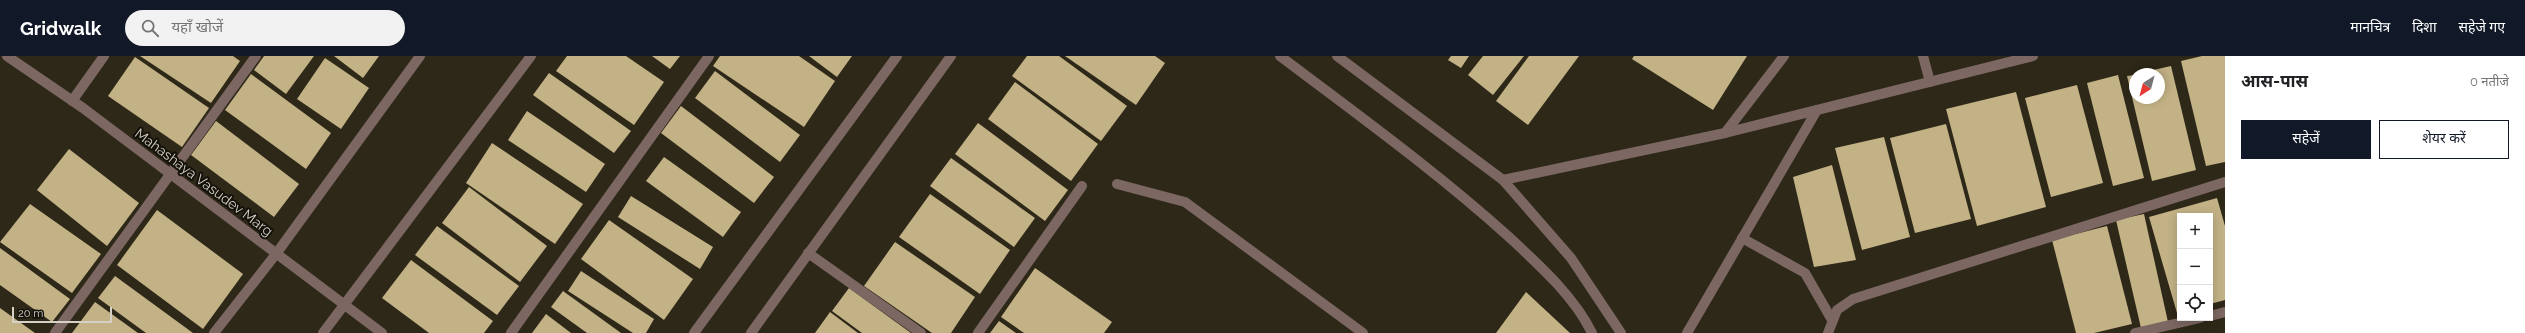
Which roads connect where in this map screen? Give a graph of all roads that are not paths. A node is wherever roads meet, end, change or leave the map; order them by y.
1 (7, 56) edge
2 (104, 56) edge
3 (256, 56) edge
4 (420, 56) edge
5 (531, 56) edge
6 (709, 56) edge
7 (897, 56) edge
8 (951, 56) edge
9 (1280, 56) edge
10 (1337, 56) edge
11 (1784, 56) edge
12 (1923, 56) edge
13 (2033, 56) edge
14 (1930, 82) junction
15 (72, 101) junction
16 (1817, 110) junction
17 (1726, 133) junction
18 (170, 174) junction
19 (1503, 180) junction
20 (2225, 182) edge
21 (1117, 184) dead end
22 (1082, 186) dead end
23 (1742, 238) junction
24 (808, 253) junction
25 (276, 254) junction
26 (344, 306) junction
27 (2225, 312) edge
28 (2213, 315) edge
29 (1832, 320) junction
30 (2187, 321) edge
31 (55, 333) edge
32 (214, 333) edge
33 (323, 333) edge
34 (382, 333) edge
35 (511, 333) edge
36 (694, 333) edge
37 (751, 333) edge
38 (921, 333) edge
39 (978, 333) edge
40 (1363, 333) edge
41 (1592, 333) edge
42 (1621, 333) edge
43 (1687, 333) edge
44 (1828, 333) edge
45 (2135, 333) edge

1 - 15 street, Mahashaya Vasudev Marg
2 - 15 street
3 - 18 street
4 - 25 street
5 - 26 street
6 - 35 street
7 - 36 street
8 - 24 street
9 - 41 street
10 - 19 street
11 - 17 street
12 - 14 street
13 - 14 street
14 - 16 street
15 - 18 street, Mahashaya Vasudev Marg
16 - 17 street
16 - 23 street
17 - 19 street
18 - 25 street, Mahashaya Vasudev Marg
18 - 31 street
19 - 42 street
20 - 29 street
21 - 40 street
22 - 39 street
23 - 29 street
23 - 43 street
24 - 37 street
24 - 38 street
25 - 26 street, Mahashaya Vasudev Marg
25 - 32 street
26 - 33 street
26 - 34 street, Mahashaya Vasudev Marg
27 - 28 street
29 - 44 street
30 - 45 street

